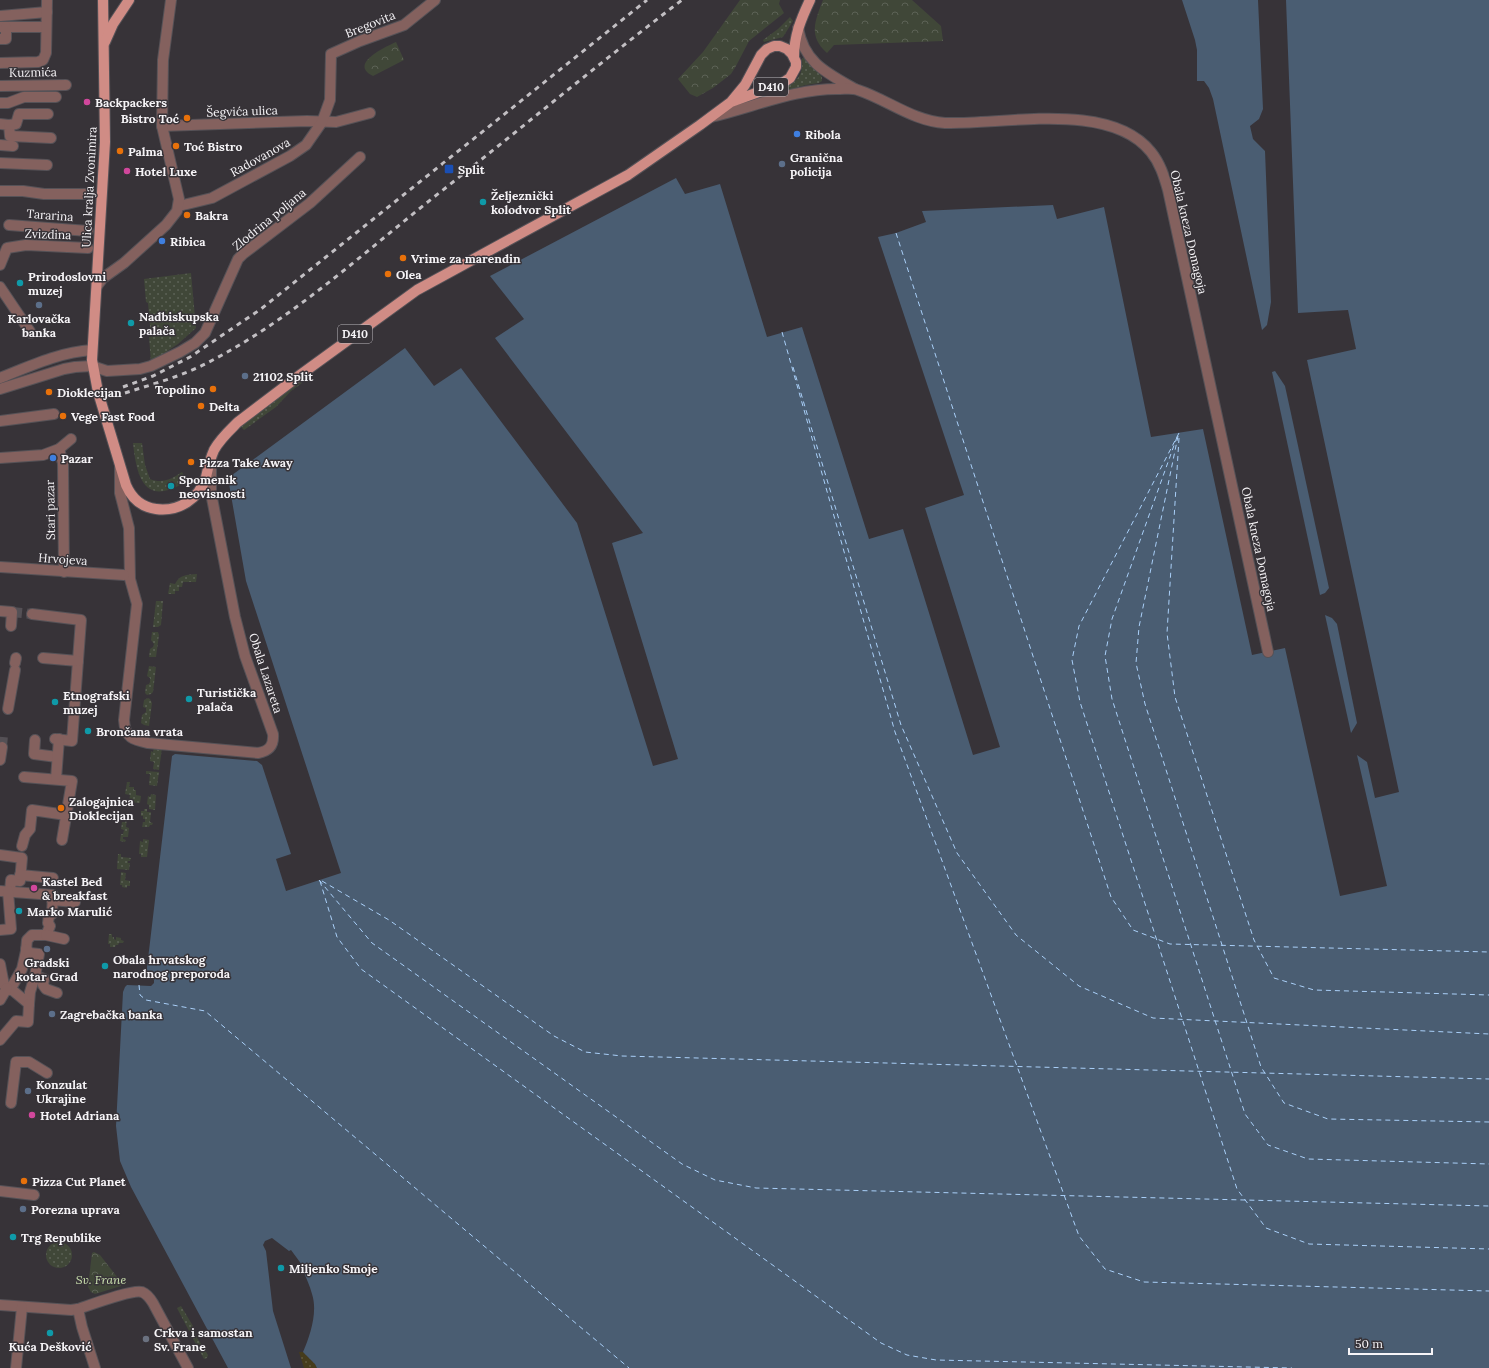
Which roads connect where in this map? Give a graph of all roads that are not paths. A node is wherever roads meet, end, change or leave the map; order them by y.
1 (47, 0) edge
2 (103, 0) edge
3 (129, 0) edge
4 (171, 0) edge
5 (435, 0) edge
6 (810, 0) edge
7 (47, 12) junction
8 (0, 16) edge
9 (3, 27) edge
10 (46, 27) junction
11 (798, 28) junction
12 (0, 39) edge
13 (104, 43) junction
14 (331, 54) joint
15 (794, 58) junction
16 (0, 63) edge
17 (66, 85) dead end
18 (0, 86) edge
19 (857, 90) junction
20 (56, 96) dead end
21 (0, 102) edge
22 (731, 102) junction
23 (370, 113) dead end
24 (48, 114) dead end
25 (711, 117) junction
26 (322, 122) junction
27 (4, 125) edge
28 (162, 126) junction
29 (52, 138) dead end
30 (0, 145) edge
31 (13, 146) dead end
32 (360, 157) dead end
33 (0, 163) edge
34 (47, 165) dead end
35 (0, 191) edge
36 (89, 194) dead end
37 (179, 206) junction
38 (9, 225) dead end
39 (88, 231) dead end
40 (88, 248) dead end
41 (0, 265) edge
42 (97, 286) junction
43 (0, 287) edge
44 (30, 333) dead end
45 (92, 350) junction
46 (92, 366) junction
47 (0, 378) edge
48 (0, 389) edge
49 (54, 414) dead end
50 (0, 421) edge
51 (71, 440) dead end
52 (59, 449) junction
53 (211, 457) junction
54 (0, 458) edge
55 (120, 468) junction
56 (0, 567) edge
57 (64, 572) junction
58 (124, 575) dead end
59 (0, 611) edge
60 (32, 614) tunnel mouth
61 (11, 626) dead end
62 (1268, 652) dead end
63 (43, 658) dead end
64 (78, 661) junction
65 (15, 663) dead end
66 (8, 709) dead end
67 (36, 740) dead end
68 (2, 747) dead end
69 (57, 757) junction
70 (0, 760) edge
71 (24, 777) dead end
72 (56, 779) junction
73 (66, 815) junction
74 (62, 840) dead end
75 (22, 846) dead end
76 (0, 855) edge
77 (20, 875) junction
78 (53, 878) dead end
79 (6, 891) edge
80 (52, 900) junction
81 (75, 902) dead end
82 (0, 930) edge
83 (46, 935) junction
84 (64, 938) dead end
85 (26, 949) junction
86 (0, 964) edge
87 (35, 976) junction
88 (9, 988) junction
89 (57, 993) dead end
90 (0, 1000) edge
91 (29, 1004) junction
92 (0, 1040) edge
93 (47, 1072) dead end
94 (11, 1103) dead end
95 (0, 1191) edge
96 (34, 1195) dead end
97 (0, 1305) edge
98 (22, 1307) junction
99 (78, 1309) junction
100 (16, 1368) edge
101 (95, 1368) edge
102 (188, 1368) edge

1 - 7 street
2 - 13 main road, Ulica kralja Zvonimira / D410
3 - 13 main road, D410
4 - 28 street
5 - 14 street, Bregovita
6 - 11 main road, D410
7 - 8 street
7 - 10 street
9 - 10 street
9 - 12 street
10 - 16 street
11 - 15 main road, D410
11 - 19 street
13 - 42 main road, Ulica kralja Zvonimira / D410
14 - 26 street, Radovanova
15 - 22 main road, Obala kneza Domagoja / D410
15 - 22 main road, Obala kneza Domagoja / D410
17 - 18 street, Kuzmića
19 - 25 street, Obala kneza Domagoja
19 - 62 street, Obala kneza Domagoja
20 - 21 street
22 - 25 main road, Obala kneza Domagoja / D410
23 - 26 street, Šegvića ulica
24 - 27 street
25 - 53 main road, Obala kneza Domagoja / D410
26 - 28 street, Šegvića ulica
26 - 37 street, Radovanova
27 - 29 street
28 - 37 street
30 - 31 street
32 - 46 street, Zlodrina poljana
33 - 34 street
35 - 36 street
37 - 42 street
38 - 39 street, Tararina
40 - 41 street, Zvizdina
42 - 45 main road, Ulica kralja Zvonimira / D410
43 - 44 street
45 - 46 main road, D410
45 - 47 street
46 - 48 street
46 - 55 main road, D410
49 - 50 street
51 - 52 street
52 - 54 street
52 - 57 street, Stari pazar
53 - 55 main road, Obala kneza Domagoja / D410
53 - 55 street, Obala Lazareta
56 - 57 street, Hrvojeva
57 - 58 street, Hrvojeva
59 - 61 street
60 - 64 street
63 - 64 street
64 - 69 street
65 - 66 street
67 - 69 street
68 - 70 street
69 - 72 street
71 - 72 street
72 - 73 street
73 - 74 street
73 - 75 street
76 - 77 street
77 - 78 street
77 - 79 street
79 - 80 street
79 - 82 street
80 - 81 street
80 - 83 street
83 - 84 street
83 - 85 street
85 - 87 street
85 - 88 street
86 - 88 street
87 - 89 street
87 - 91 street
88 - 90 street
88 - 91 street
91 - 92 street
93 - 94 street
95 - 96 street
97 - 98 street
98 - 99 street
98 - 100 street
99 - 101 street
99 - 102 street

